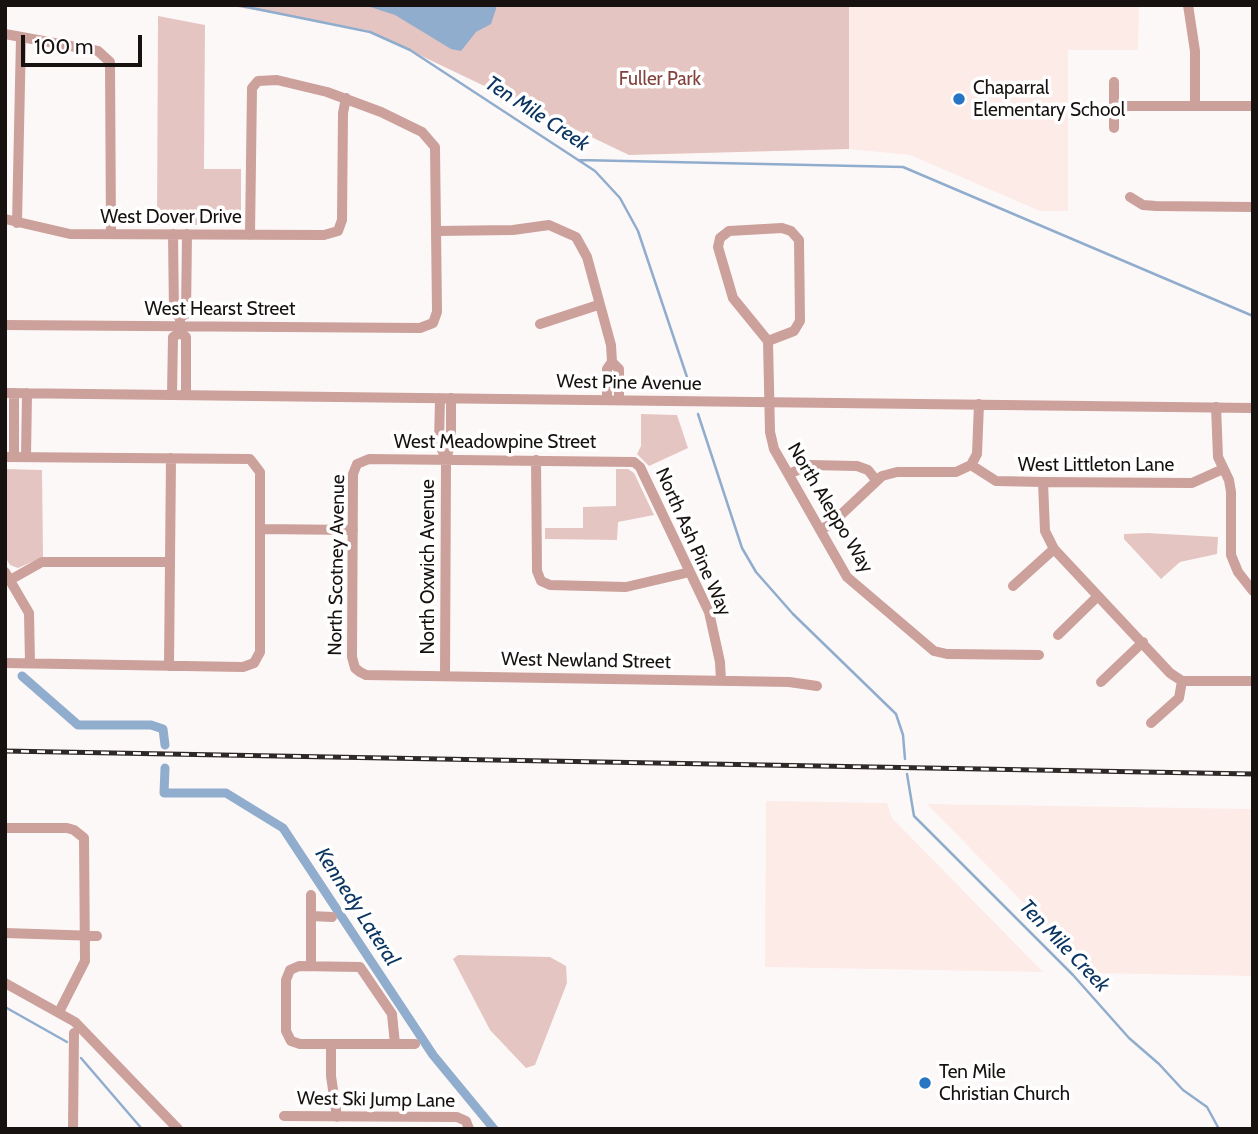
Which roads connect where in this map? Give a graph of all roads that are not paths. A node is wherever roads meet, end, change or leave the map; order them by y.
1 (1188, 5) edge
2 (5, 34) edge
3 (21, 37) junction
4 (1114, 82) dead end
5 (346, 99) junction
6 (1114, 106) junction
7 (1195, 106) junction
8 (1253, 106) edge
9 (1114, 128) dead end
10 (1130, 197) dead end
11 (1253, 207) edge
12 (5, 219) edge
13 (17, 223) junction
14 (438, 231) junction
15 (111, 234) junction
16 (173, 234) junction
17 (187, 234) junction
18 (250, 235) junction
19 (598, 305) junction
20 (540, 324) dead end
21 (5, 325) edge
22 (180, 326) junction
23 (768, 341) junction
24 (612, 362) junction
25 (10, 393) edge
26 (27, 393) junction
27 (172, 395) junction
28 (186, 395) junction
29 (440, 398) junction
30 (451, 398) junction
31 (607, 399) junction
32 (619, 400) junction
33 (770, 404) junction
34 (979, 404) junction
35 (1216, 407) junction
36 (1253, 408) edge
37 (10, 457) edge
38 (26, 457) junction
39 (171, 458) junction
40 (446, 459) junction
41 (537, 460) junction
42 (634, 462) joint
43 (357, 464) joint
44 (971, 465) junction
45 (1223, 469) junction
46 (789, 474) junction
47 (876, 480) junction
48 (1043, 482) junction
49 (260, 529) junction
50 (353, 530) junction
51 (820, 530) junction
52 (1054, 549) junction
53 (170, 562) junction
54 (690, 572) junction
55 (8, 576) edge
56 (1013, 586) dead end
57 (1253, 591) edge
58 (1098, 596) junction
59 (1058, 635) dead end
60 (1143, 642) junction
61 (1039, 655) dead end
62 (5, 663) edge
63 (30, 663) junction
64 (169, 666) junction
65 (355, 668) joint
66 (445, 676) junction
67 (721, 681) junction
68 (1101, 681) dead end
69 (1182, 681) junction
70 (1253, 681) edge
71 (817, 686) dead end
72 (1151, 723) dead end
73 (5, 828) edge
74 (311, 895) dead end
75 (311, 916) junction
76 (332, 917) dead end
77 (5, 933) edge
78 (85, 936) junction
79 (97, 936) dead end
80 (311, 965) junction
81 (5, 983) edge
82 (58, 1012) junction
83 (74, 1033) dead end
84 (331, 1044) junction
85 (395, 1044) junction
86 (415, 1044) dead end
87 (284, 1116) dead end
88 (310, 1116) junction
89 (337, 1117) junction
90 (468, 1125) edge
91 (73, 1129) edge
92 (178, 1129) edge
93 (310, 1129) edge

1 - 7 street
2 - 3 street
3 - 13 street
3 - 15 street
4 - 6 street
5 - 14 street
5 - 18 street, West Dover Drive
5 - 18 street
6 - 7 street
6 - 9 street
7 - 8 street
10 - 11 street
12 - 13 street, West Dover Drive
13 - 15 street, West Dover Drive
14 - 19 street
14 - 22 street, West Hearst Street
15 - 16 street, West Dover Drive
16 - 17 street, West Dover Drive
16 - 22 street
17 - 18 street, West Dover Drive
17 - 22 street
19 - 20 street
19 - 24 street
21 - 22 street, West Hearst Street
22 - 27 street
22 - 28 street
23 - 23 street
23 - 33 street, North Aleppo Way
24 - 31 street
24 - 32 street
25 - 26 street, West Pine Avenue
25 - 37 street
26 - 27 street, West Pine Avenue
26 - 38 street
27 - 28 street, West Pine Avenue
28 - 29 street, West Pine Avenue
29 - 30 street, West Pine Avenue
29 - 40 street, North Oxwich Avenue
30 - 31 street, West Pine Avenue
30 - 40 street, North Oxwich Avenue
31 - 32 street, West Pine Avenue
32 - 33 street, West Pine Avenue
33 - 34 street, West Pine Avenue
33 - 46 street, North Aleppo Way
34 - 35 street, West Pine Avenue
34 - 44 street
35 - 36 street, West Pine Avenue
35 - 45 street
37 - 38 street
38 - 39 street
39 - 49 street
39 - 53 street
40 - 41 street, West Meadowpine Street
40 - 43 street, West Meadowpine Street
40 - 66 street, North Oxwich Avenue
41 - 42 street, West Meadowpine Street
41 - 54 street
42 - 54 street, North Ash Pine Way
43 - 50 street, North Scotney Avenue
44 - 47 street
44 - 48 street, West Littleton Lane
45 - 48 street, West Littleton Lane
45 - 57 street
46 - 47 street
46 - 51 street, North Aleppo Way
47 - 51 street
48 - 52 street
49 - 50 street
49 - 64 street
50 - 65 street, North Scotney Avenue
51 - 61 street, North Aleppo Way
52 - 56 street
52 - 58 street
53 - 55 street
53 - 64 street
54 - 67 street, North Ash Pine Way
55 - 63 street
58 - 59 street
58 - 60 street
60 - 68 street
60 - 69 street
62 - 63 street
63 - 64 street
65 - 66 street, West Newland Street
66 - 67 street, West Newland Street
67 - 71 street, West Newland Street
69 - 70 street
69 - 72 street
73 - 78 street
74 - 75 street
75 - 76 street
75 - 80 street
77 - 78 street
78 - 79 street
78 - 82 street
80 - 84 street
80 - 85 street
81 - 82 street
82 - 92 street
83 - 91 street
84 - 85 street
84 - 89 street
85 - 86 street
87 - 88 street, West Ski Jump Lane
88 - 89 street, West Ski Jump Lane
88 - 93 street
89 - 90 street, West Ski Jump Lane

